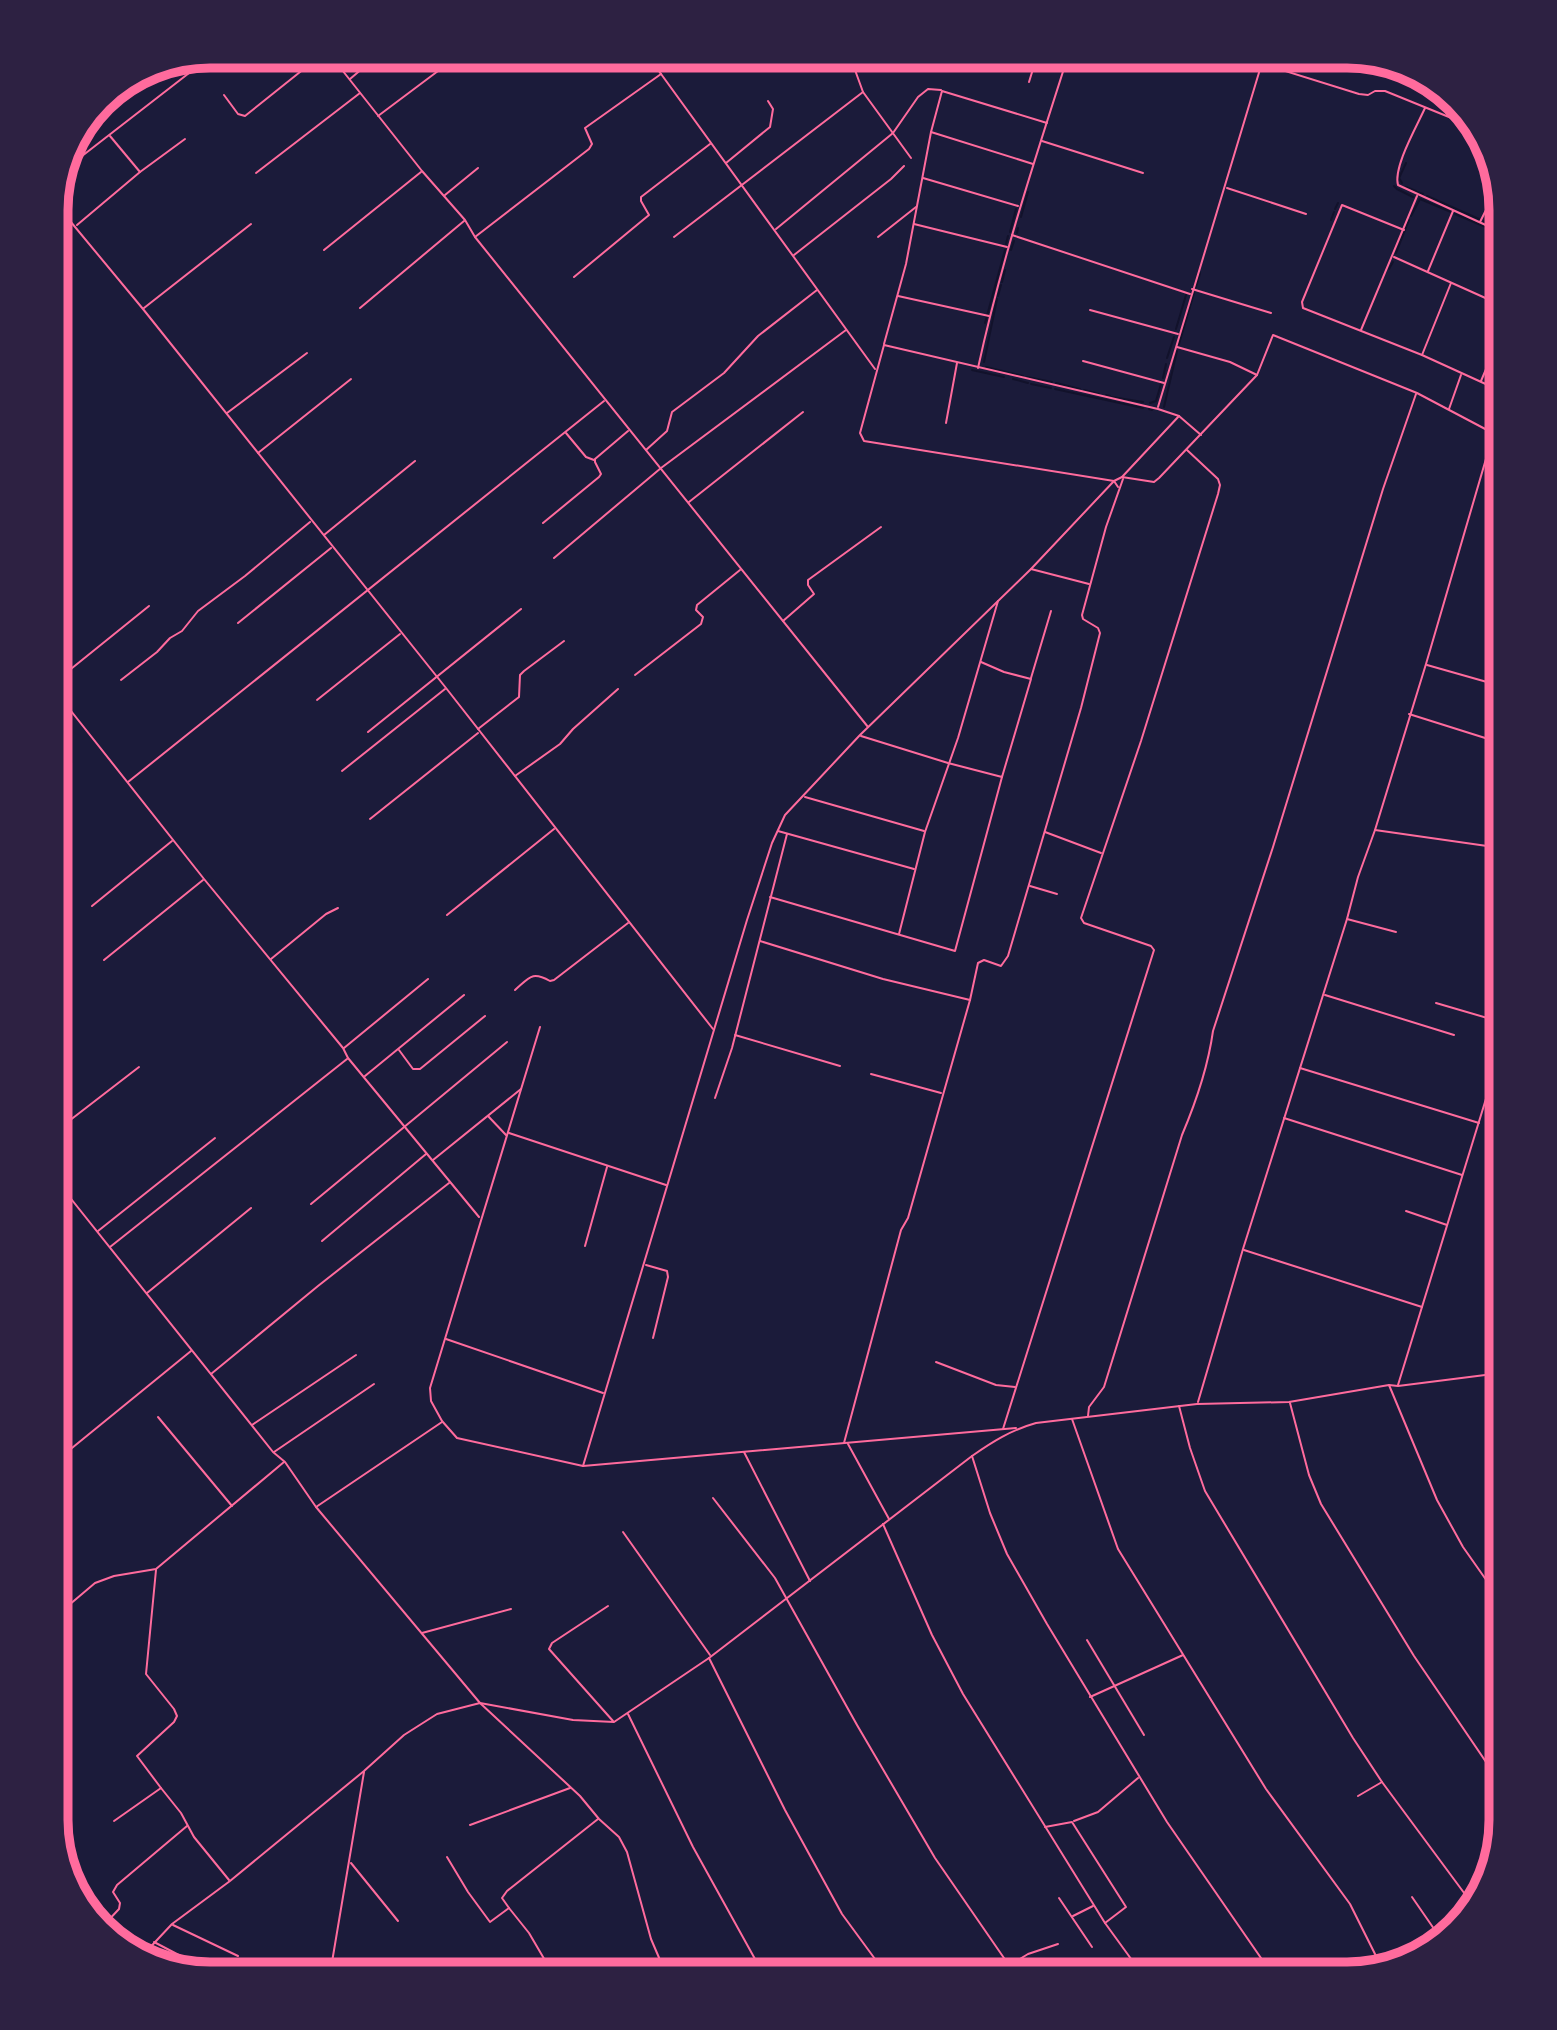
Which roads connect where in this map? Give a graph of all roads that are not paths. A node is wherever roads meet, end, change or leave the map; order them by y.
1 (305, 68) edge
2 (341, 68) edge
3 (363, 68) edge
4 (442, 68) edge
5 (658, 68) edge
6 (194, 69) edge
7 (856, 69) edge
8 (1033, 69) edge
9 (1064, 69) edge
10 (1260, 69) edge
11 (1281, 69) edge
12 (662, 73) junction
13 (350, 79) junction
14 (1029, 82) dead end
15 (942, 91) junction
16 (863, 92) junction
17 (360, 93) junction
18 (224, 95) dead end
19 (768, 102) dead end
20 (1425, 107) junction
21 (378, 116) junction
22 (1453, 118) edge
23 (1047, 123) junction
24 (931, 132) junction
25 (893, 133) junction
26 (109, 134) junction
27 (185, 139) dead end
28 (1041, 141) junction
29 (711, 144) junction
30 (911, 158) dead end
31 (78, 159) edge
32 (726, 163) junction
33 (1034, 164) junction
34 (904, 166) dead end
35 (478, 169) dead end
36 (422, 171) junction
37 (140, 173) junction
38 (256, 173) dead end
39 (1143, 173) dead end
40 (922, 178) junction
41 (742, 186) junction
42 (1226, 187) junction
43 (444, 195) junction
44 (1418, 195) junction
45 (1489, 205) edge
46 (917, 206) junction
47 (1019, 207) junction
48 (1453, 210) junction
49 (1306, 214) dead end
50 (69, 220) edge
51 (465, 220) junction
52 (1480, 222) junction
53 (251, 224) dead end
54 (913, 224) junction
55 (1489, 226) edge
56 (75, 227) junction
57 (775, 230) junction
58 (1404, 230) junction
59 (1012, 235) junction
60 (475, 237) junction
61 (674, 237) dead end
62 (878, 237) dead end
63 (1008, 248) junction
64 (324, 250) dead end
65 (793, 256) junction
66 (1393, 256) junction
67 (1427, 273) junction
68 (574, 277) dead end
69 (1451, 282) junction
70 (818, 289) junction
71 (1192, 289) junction
72 (1191, 294) junction
73 (898, 296) junction
74 (1489, 299) edge
75 (360, 308) dead end
76 (143, 309) junction
77 (1090, 310) dead end
78 (1271, 313) dead end
79 (990, 316) junction
80 (846, 329) junction
81 (1361, 331) junction
82 (1179, 334) junction
83 (884, 345) junction
84 (1175, 347) junction
85 (307, 353) dead end
86 (1422, 355) junction
87 (1083, 361) dead end
88 (957, 362) junction
89 (1489, 362) edge
90 (978, 369) junction
91 (876, 370) junction
92 (1462, 374) junction
93 (1257, 375) junction
94 (351, 379) dead end
95 (1481, 381) junction
96 (1165, 383) junction
97 (1489, 385) edge
98 (1417, 394) junction
99 (605, 400) junction
100 (1158, 409) junction
101 (1449, 409) junction
102 (803, 412) dead end
103 (226, 414) junction
104 (1179, 416) junction
105 (946, 423) dead end
106 (629, 430) junction
107 (1489, 431) edge
108 (565, 432) junction
109 (1201, 436) junction
110 (1489, 448) edge
111 (1186, 449) junction
112 (645, 450) junction
113 (257, 454) junction
114 (594, 460) junction
115 (415, 461) dead end
116 (661, 468) junction
117 (1123, 477) junction
118 (1114, 481) junction
119 (1118, 487) junction
120 (688, 503) junction
121 (311, 522) junction
122 (543, 523) dead end
123 (881, 527) dead end
124 (323, 536) junction
125 (332, 548) junction
126 (554, 558) dead end
127 (1031, 569) junction
128 (741, 570) junction
129 (1090, 584) junction
130 (367, 592) junction
131 (998, 600) junction
132 (149, 606) dead end
133 (521, 608) dead end
134 (1051, 611) dead end
135 (782, 621) junction
136 (238, 623) dead end
137 (400, 634) junction
138 (564, 641) dead end
139 (981, 662) junction
140 (1426, 664) junction
141 (69, 671) edge
142 (635, 676) dead end
143 (435, 677) junction
144 (1031, 679) junction
145 (121, 680) dead end
146 (1489, 682) edge
147 (446, 688) junction
148 (618, 689) dead end
149 (317, 700) dead end
150 (69, 708) edge
151 (1409, 714) junction
152 (868, 727) junction
153 (478, 731) junction
154 (368, 732) dead end
155 (860, 735) junction
156 (1489, 739) edge
157 (948, 763) junction
158 (342, 771) dead end
159 (1002, 776) junction
160 (514, 777) junction
161 (127, 782) junction
162 (803, 797) junction
163 (370, 819) dead end
164 (555, 828) junction
165 (777, 830) junction
166 (1375, 830) junction
167 (925, 832) junction
168 (1045, 832) junction
169 (787, 834) junction
170 (173, 840) junction
171 (1489, 846) edge
172 (1102, 854) junction
173 (915, 869) junction
174 (204, 879) junction
175 (1029, 886) junction
176 (1056, 894) dead end
177 (770, 897) junction
178 (92, 906) dead end
179 (338, 908) dead end
180 (447, 915) dead end
181 (1347, 919) junction
182 (628, 923) junction
183 (1396, 932) dead end
184 (899, 935) junction
185 (759, 941) junction
186 (270, 959) junction
187 (104, 960) dead end
188 (428, 979) dead end
189 (515, 990) dead end
190 (1323, 994) junction
191 (464, 995) dead end
192 (970, 1000) junction
193 (1436, 1003) dead end
194 (485, 1016) dead end
195 (1489, 1018) edge
196 (540, 1027) dead end
197 (714, 1030) junction
198 (734, 1035) junction
199 (1454, 1035) dead end
200 (507, 1042) dead end
201 (343, 1048) junction
202 (398, 1050) junction
203 (348, 1058) junction
204 (840, 1066) dead end
205 (139, 1067) dead end
206 (1299, 1068) junction
207 (872, 1074) dead end
208 (364, 1077) junction
209 (522, 1088) junction
210 (943, 1093) junction
211 (1489, 1095) edge
212 (715, 1098) dead end
213 (487, 1115) junction
214 (1283, 1118) junction
215 (68, 1121) edge
216 (1480, 1124) junction
217 (405, 1126) junction
218 (507, 1134) junction
219 (215, 1138) dead end
220 (427, 1154) junction
221 (433, 1160) junction
222 (608, 1166) junction
223 (1463, 1176) junction
224 (450, 1182) junction
225 (668, 1186) junction
226 (68, 1195) edge
227 (311, 1205) dead end
228 (251, 1208) dead end
229 (1406, 1211) dead end
230 (481, 1219) junction
231 (1448, 1226) junction
232 (97, 1231) junction
233 (321, 1241) dead end
234 (585, 1245) dead end
235 (110, 1247) junction
236 (1243, 1249) junction
237 (645, 1265) junction
238 (146, 1293) junction
239 (1422, 1307) junction
240 (445, 1338) junction
241 (653, 1338) dead end
242 (192, 1350) junction
243 (356, 1355) dead end
244 (936, 1362) dead end
245 (211, 1374) junction
246 (1489, 1374) edge
247 (374, 1384) dead end
248 (1390, 1385) junction
249 (1398, 1386) junction
250 (1016, 1387) junction
251 (604, 1393) junction
252 (1289, 1402) junction
253 (1197, 1404) junction
254 (1179, 1406) junction
255 (158, 1417) dead end
256 (1088, 1417) junction
257 (1072, 1419) junction
258 (443, 1421) junction
259 (251, 1425) junction
260 (1019, 1428) junction
261 (1003, 1429) junction
262 (846, 1443) junction
263 (68, 1451) edge
264 (743, 1451) junction
265 (273, 1452) junction
266 (972, 1456) junction
267 (285, 1462) junction
268 (583, 1466) junction
269 (713, 1498) dead end
270 (233, 1507) junction
271 (316, 1507) junction
272 (890, 1520) junction
273 (883, 1524) junction
274 (623, 1532) dead end
275 (156, 1569) junction
276 (810, 1581) junction
277 (1489, 1584) edge
278 (787, 1598) junction
279 (68, 1606) edge
280 (608, 1606) dead end
281 (511, 1609) dead end
282 (421, 1633) junction
283 (1087, 1640) dead end
284 (1184, 1655) junction
285 (710, 1657) junction
286 (1113, 1687) junction
287 (1090, 1697) junction
288 (480, 1703) junction
289 (628, 1714) junction
290 (614, 1722) junction
291 (1144, 1735) dead end
292 (1489, 1766) edge
293 (364, 1771) junction
294 (1139, 1777) junction
295 (1382, 1782) junction
296 (161, 1788) junction
297 (571, 1788) junction
298 (1358, 1796) dead end
299 (599, 1819) junction
300 (114, 1821) dead end
301 (1072, 1822) junction
302 (188, 1825) junction
303 (470, 1825) dead end
304 (1044, 1827) junction
305 (447, 1857) dead end
306 (350, 1862) junction
307 (230, 1881) junction
308 (1467, 1896) edge
309 (1059, 1898) dead end
310 (1412, 1898) dead end
311 (1094, 1905) junction
312 (509, 1908) junction
313 (1071, 1917) junction
314 (110, 1918) edge
315 (398, 1920) dead end
316 (1105, 1923) junction
317 (172, 1924) junction
318 (1435, 1930) edge
319 (155, 1942) junction
320 (1058, 1944) dead end
321 (1091, 1947) dead end
322 (149, 1948) edge
323 (238, 1956) dead end
324 (1377, 1958) edge
325 (190, 1960) edge
326 (332, 1962) edge
327 (546, 1962) edge
328 (661, 1962) edge
329 (755, 1962) edge
330 (877, 1962) edge
331 (1007, 1962) edge
332 (1014, 1962) edge
333 (1133, 1962) edge
334 (1264, 1962) edge

1 - 18 street
2 - 13 street
3 - 13 street
4 - 21 street
5 - 12 street
6 - 26 street
7 - 16 street
8 - 14 street
9 - 23 street
10 - 42 street
11 - 20 street
12 - 29 street
12 - 60 street
13 - 17 street
15 - 23 street
15 - 24 street
15 - 25 street
16 - 25 street
16 - 41 street
17 - 21 street
17 - 38 street
19 - 32 street
20 - 22 street
20 - 44 street
21 - 36 street
23 - 28 street
24 - 33 street
24 - 40 street
25 - 30 street
25 - 57 street
26 - 31 street
26 - 37 street
27 - 37 street
28 - 33 street
28 - 39 street
29 - 32 street
29 - 68 street
32 - 41 street
33 - 47 street
34 - 65 street
35 - 43 street
36 - 43 street
36 - 64 street
37 - 56 street
40 - 46 street
40 - 47 street
41 - 57 street
41 - 61 street
42 - 49 street
42 - 71 street
43 - 51 street
44 - 48 street
44 - 58 street
45 - 52 street
46 - 54 street
46 - 62 street
47 - 59 street
48 - 52 street
48 - 67 street
50 - 56 street
51 - 60 street
51 - 75 street
52 - 55 street
53 - 76 street
54 - 63 street
54 - 73 street
56 - 76 street
57 - 65 street
58 - 66 street
58 - 81 street
59 - 63 street
59 - 72 street
60 - 99 street
63 - 79 street
65 - 70 street
66 - 67 street
66 - 81 street
67 - 69 street
69 - 74 street
69 - 86 street
70 - 80 street
70 - 112 street
71 - 72 street
71 - 78 street
72 - 82 street
73 - 79 street
73 - 83 street
76 - 103 street
77 - 82 street
79 - 90 street
80 - 91 street
80 - 116 street
81 - 86 street
82 - 84 street
83 - 88 street
83 - 91 street
84 - 93 street
84 - 96 street
85 - 103 street
86 - 92 street
87 - 96 street
88 - 90 street
88 - 105 street
89 - 95 street
90 - 100 street
91 - 118 street
92 - 95 street
92 - 101 street
93 - 98 street
93 - 109 street
94 - 113 street
95 - 97 street
96 - 100 street
98 - 101 street
98 - 256 street
99 - 106 street
99 - 108 street
100 - 104 street
101 - 107 street
102 - 120 street
103 - 113 street
104 - 109 street
104 - 117 street
106 - 112 street
106 - 114 street
108 - 114 street
108 - 130 street
109 - 111 street
110 - 140 street
111 - 117 street
111 - 172 street
112 - 116 street
113 - 121 street
114 - 122 street
115 - 124 street
116 - 120 street
116 - 126 street
117 - 118 street
117 - 119 street
118 - 119 street
118 - 127 street
119 - 129 street
120 - 128 street
121 - 124 street
121 - 145 street
123 - 135 street
124 - 125 street
125 - 130 street
125 - 136 street
127 - 129 street
127 - 131 street
128 - 135 street
128 - 142 street
129 - 168 street
130 - 137 street
130 - 161 street
131 - 139 street
131 - 152 street
132 - 141 street
133 - 143 street
134 - 144 street
135 - 152 street
137 - 143 street
137 - 149 street
138 - 153 street
139 - 144 street
139 - 157 street
140 - 146 street
140 - 151 street
143 - 147 street
143 - 154 street
144 - 159 street
147 - 153 street
147 - 158 street
148 - 160 street
150 - 161 street
151 - 156 street
151 - 166 street
152 - 155 street
153 - 160 street
153 - 163 street
155 - 157 street
155 - 162 street
157 - 159 street
157 - 167 street
159 - 184 street
160 - 164 street
161 - 170 street
162 - 165 street
162 - 167 street
164 - 180 street
164 - 182 street
165 - 169 street
165 - 197 street
166 - 171 street
166 - 181 street
167 - 173 street
168 - 172 street
168 - 175 street
169 - 173 street
169 - 177 street
170 - 174 street
170 - 178 street
172 - 250 street
173 - 184 street
174 - 186 street
174 - 187 street
175 - 176 street
175 - 192 street
177 - 184 street
177 - 185 street
179 - 186 street
181 - 183 street
181 - 190 street
182 - 189 street
182 - 197 street
185 - 192 street
185 - 198 street
186 - 201 street
188 - 201 street
190 - 199 street
190 - 206 street
191 - 202 street
192 - 210 street
193 - 195 street
194 - 202 street
196 - 209 street
197 - 225 street
198 - 204 street
198 - 212 street
200 - 217 street
201 - 203 street
202 - 208 street
203 - 208 street
203 - 235 street
205 - 215 street
206 - 214 street
206 - 216 street
207 - 210 street
208 - 217 street
209 - 213 street
209 - 218 street
210 - 262 street
211 - 216 street
213 - 218 street
213 - 221 street
214 - 223 street
214 - 236 street
216 - 223 street
217 - 220 street
217 - 227 street
218 - 222 street
218 - 230 street
219 - 232 street
220 - 221 street
220 - 233 street
221 - 224 street
222 - 225 street
222 - 234 street
223 - 231 street
224 - 230 street
224 - 245 street
225 - 237 street
226 - 232 street
228 - 238 street
229 - 231 street
230 - 240 street
231 - 239 street
232 - 235 street
235 - 238 street
236 - 239 street
236 - 253 street
237 - 241 street
237 - 251 street
238 - 242 street
239 - 249 street
240 - 251 street
240 - 258 street
242 - 245 street
242 - 263 street
243 - 259 street
244 - 250 street
245 - 259 street
246 - 249 street
247 - 265 street
248 - 249 street
248 - 252 street
248 - 277 street
250 - 261 street
251 - 268 street
252 - 253 street
252 - 292 street
253 - 254 street
254 - 256 street
254 - 295 street
255 - 270 street
256 - 257 street
257 - 260 street
257 - 284 street
258 - 268 street
258 - 271 street
259 - 265 street
260 - 261 street
260 - 266 street
261 - 262 street
262 - 264 street
262 - 272 street
264 - 268 street
264 - 276 street
265 - 267 street
266 - 272 street
266 - 287 street
267 - 270 street
267 - 271 street
269 - 278 street
270 - 275 street
271 - 282 street
272 - 273 street
273 - 276 street
273 - 304 street
274 - 285 street
275 - 279 street
275 - 296 street
276 - 278 street
278 - 285 street
278 - 331 street
280 - 290 street
281 - 282 street
282 - 288 street
283 - 286 street
284 - 286 street
284 - 324 street
285 - 289 street
285 - 330 street
286 - 287 street
286 - 291 street
287 - 294 street
288 - 290 street
288 - 293 street
288 - 297 street
289 - 290 street
289 - 329 street
293 - 306 street
293 - 307 street
294 - 301 street
294 - 334 street
295 - 298 street
295 - 308 street
296 - 300 street
296 - 302 street
297 - 299 street
297 - 303 street
299 - 312 street
299 - 328 street
301 - 304 street
301 - 316 street
302 - 307 street
302 - 314 street
304 - 311 street
305 - 312 street
306 - 315 street
306 - 326 street
307 - 317 street
309 - 313 street
310 - 318 street
311 - 313 street
311 - 316 street
312 - 327 street
313 - 321 street
316 - 333 street
317 - 319 street
317 - 323 street
319 - 322 street
319 - 325 street
320 - 332 street

